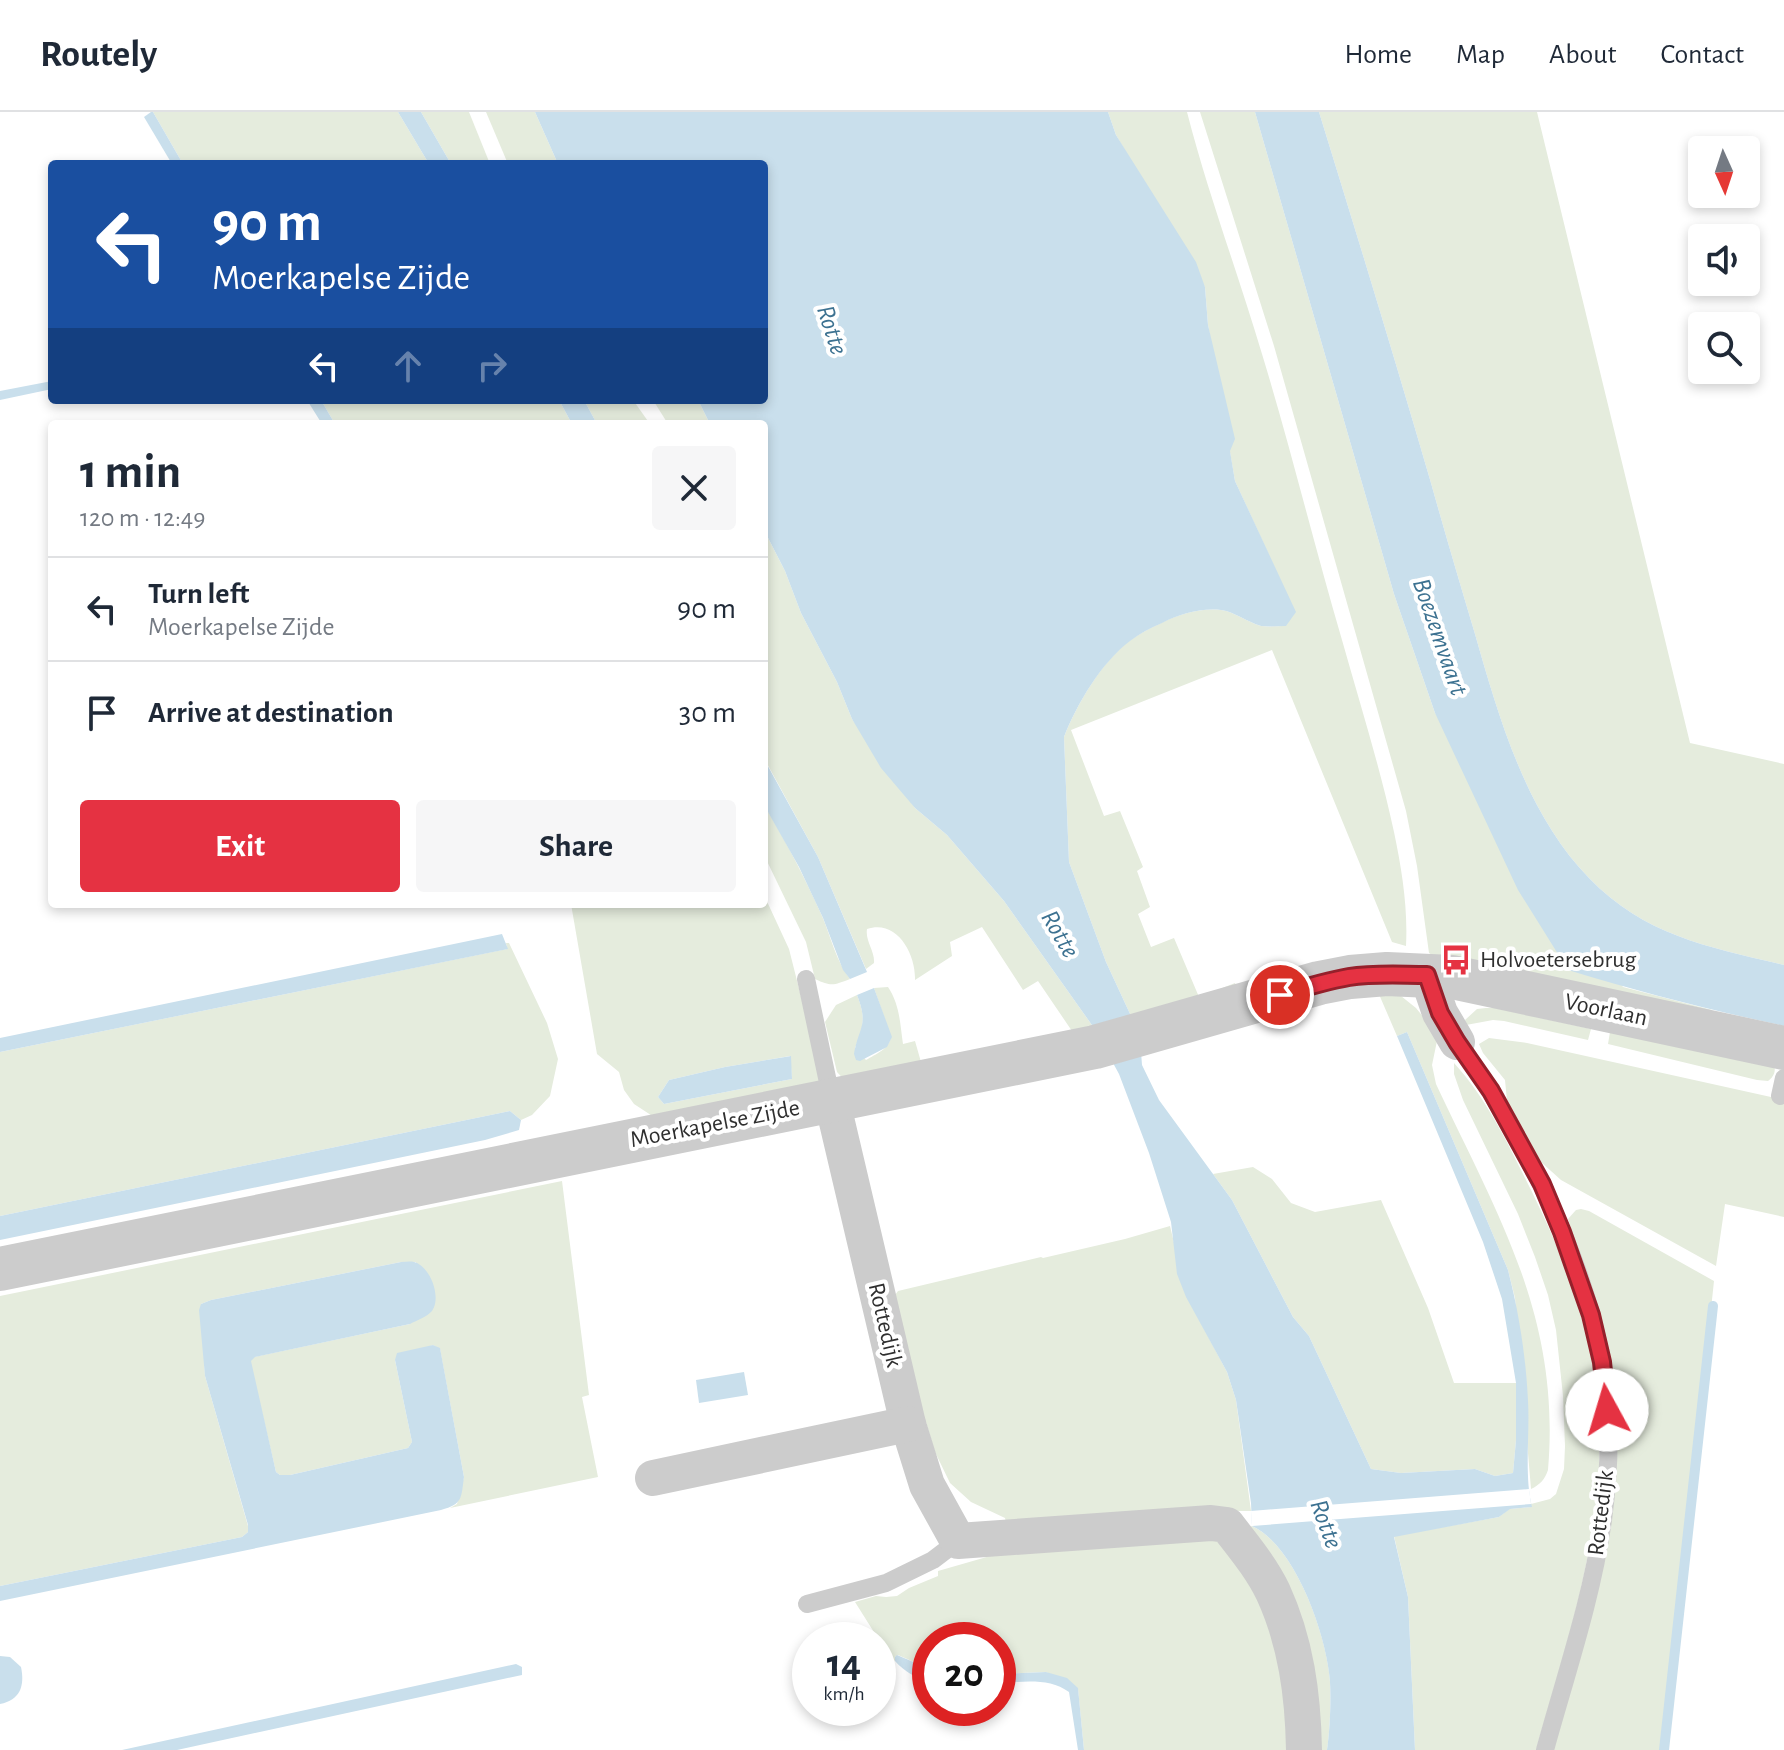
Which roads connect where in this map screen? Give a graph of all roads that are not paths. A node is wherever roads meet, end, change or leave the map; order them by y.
1 (1427, 975) junction
2 (806, 979) dead end
3 (1457, 1042) joint
4 (1784, 1048) edge
5 (832, 1101) junction
6 (0, 1269) edge
7 (908, 1424) junction
8 (653, 1478) dead end
9 (958, 1541) junction
10 (807, 1604) dead end
11 (1304, 1750) edge
12 (1545, 1750) edge

1 - 3 street, Rottedijk
1 - 4 street, Voorlaan
1 - 5 street, Moerkapelse Zijde
2 - 5 lane
3 - 12 lane, Rottedijk
5 - 6 street, Moerkapelse Zijde
5 - 7 street, Rottedijk
7 - 8 street
7 - 9 street, Rottedijk
9 - 10 lane
9 - 11 street

